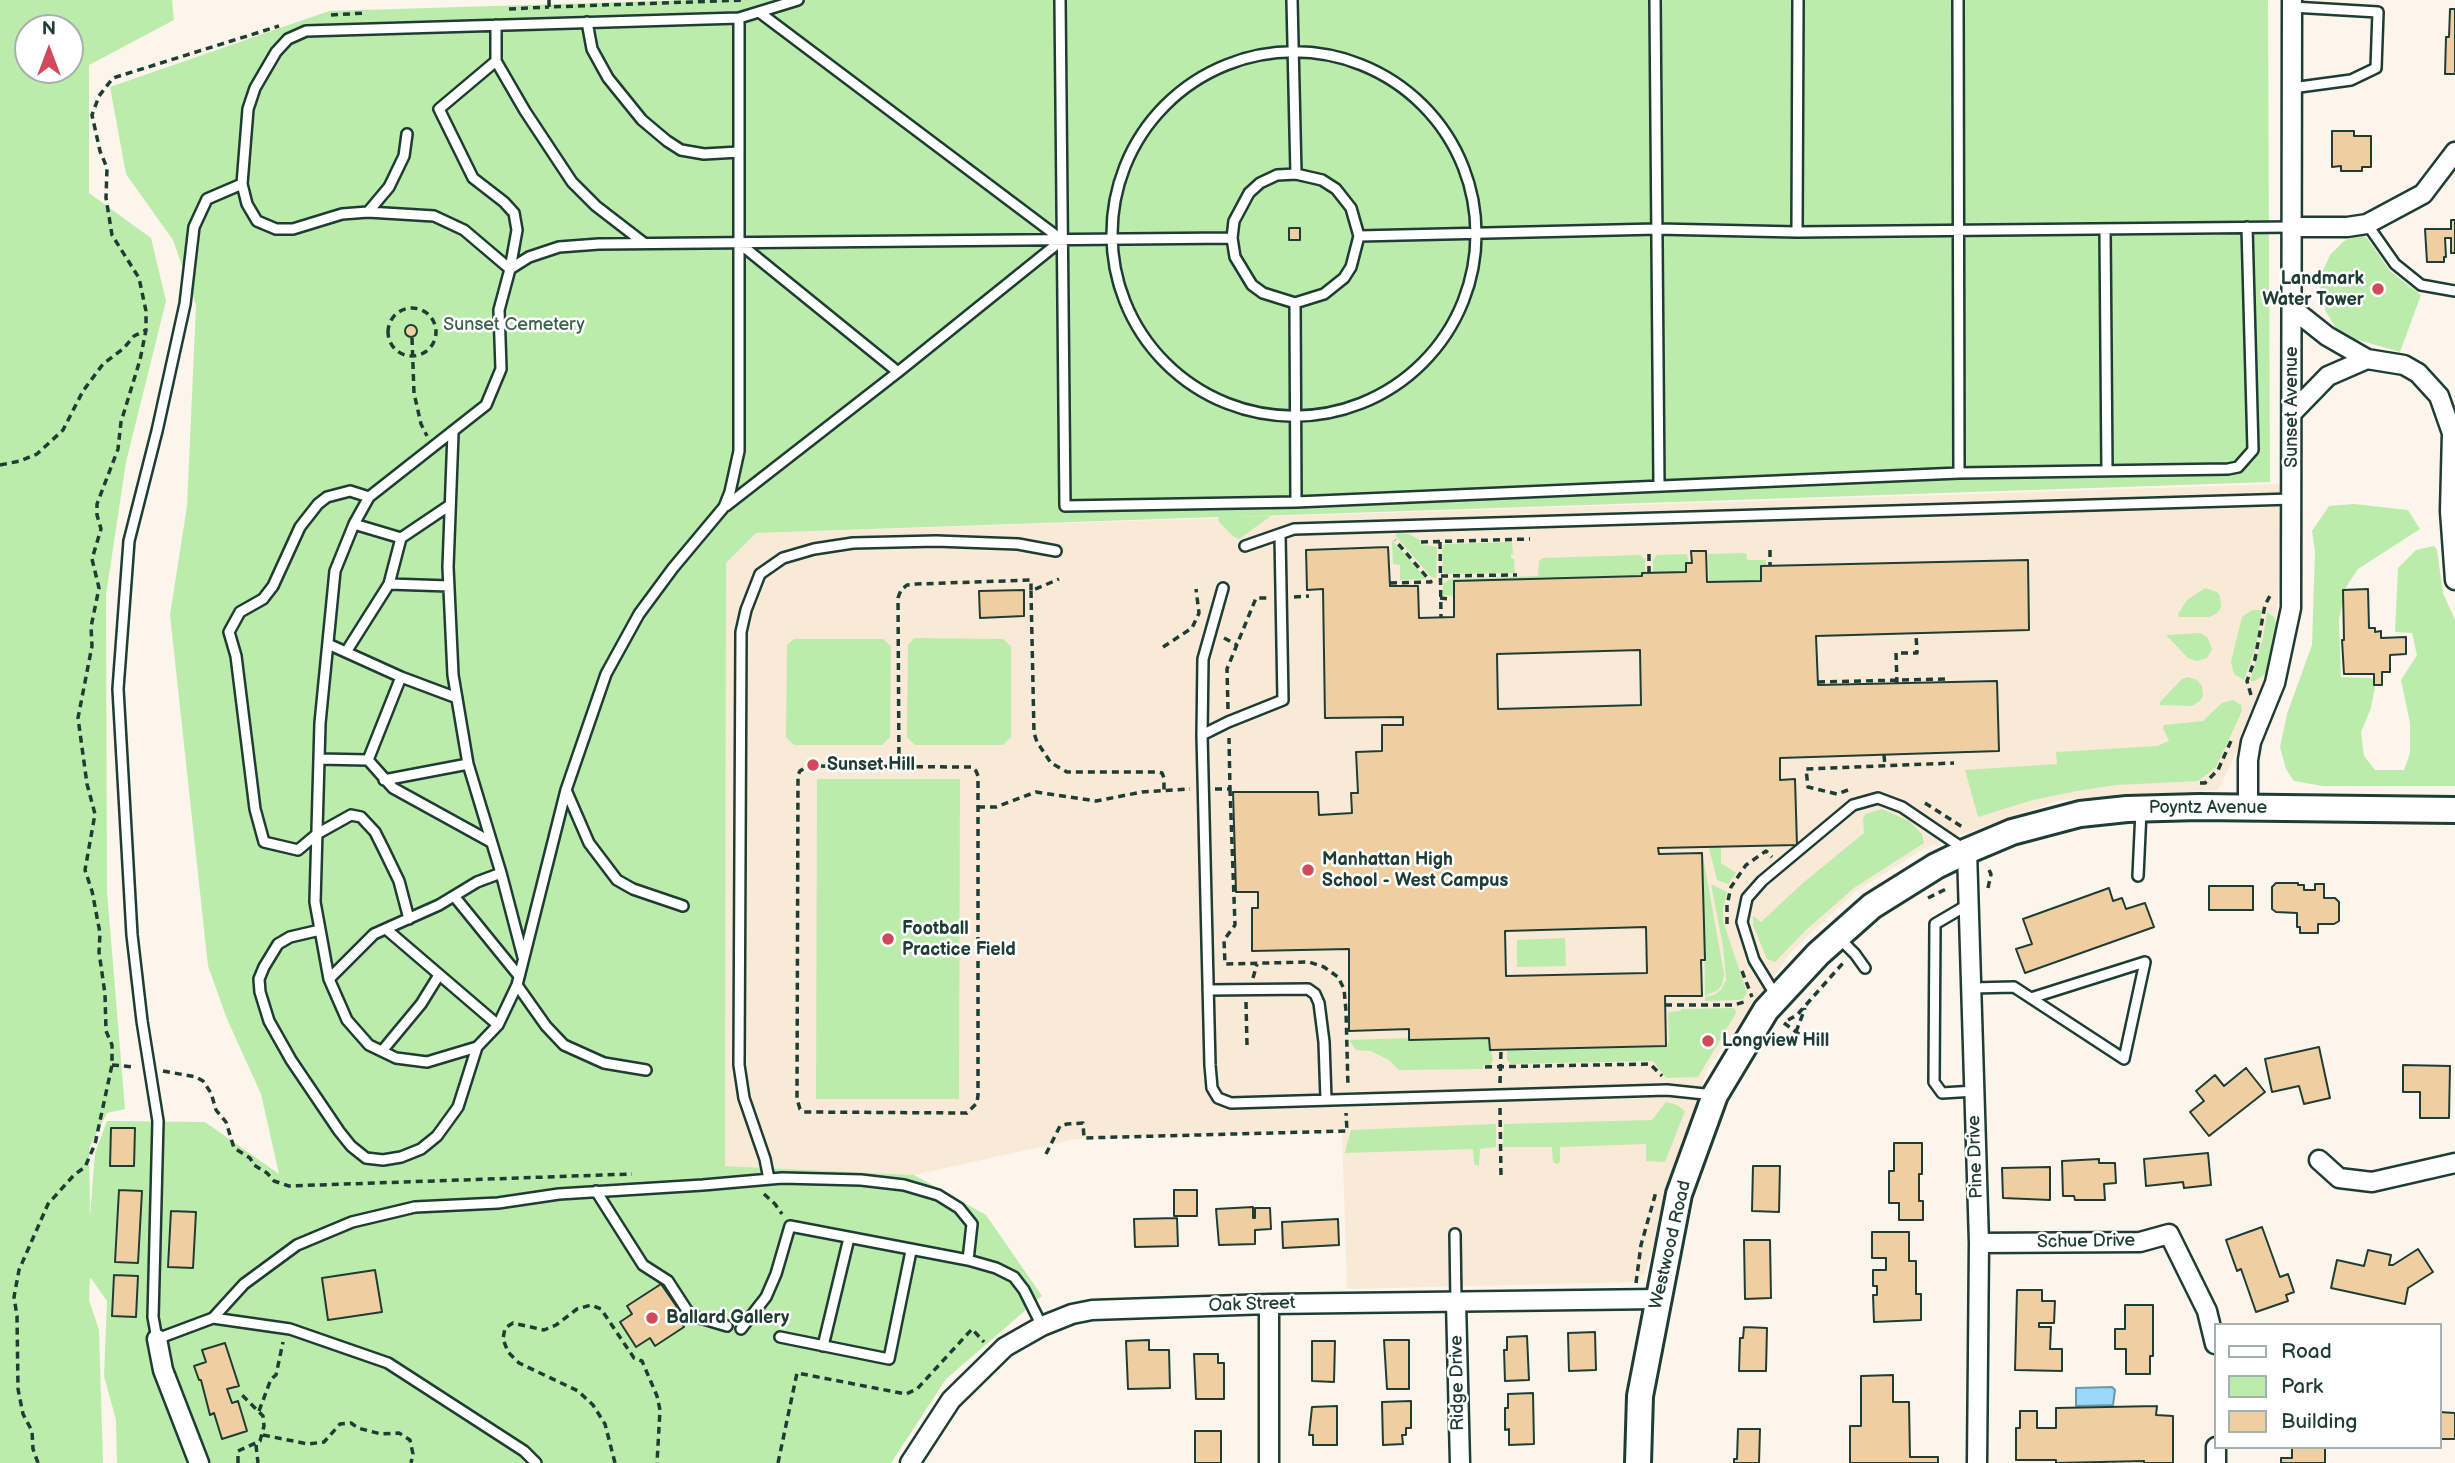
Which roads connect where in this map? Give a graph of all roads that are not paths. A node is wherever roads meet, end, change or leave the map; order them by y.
1 (798, 0) edge
2 (1060, 0) edge
3 (1292, 0) edge
4 (1655, 0) edge
5 (1798, 0) edge
6 (1958, 0) edge
7 (2292, 3) edge
8 (759, 12) junction
9 (739, 18) junction
10 (587, 22) junction
11 (496, 25) junction
12 (1293, 52) junction
13 (496, 61) junction
14 (2292, 89) junction
15 (407, 134) dead end
16 (739, 152) junction
17 (2455, 152) edge
18 (1296, 174) junction
19 (242, 184) junction
20 (368, 212) junction
21 (2367, 224) junction
22 (2248, 227) junction
23 (2292, 227) junction
24 (1657, 229) junction
25 (2105, 229) junction
26 (1959, 230) junction
27 (1477, 232) junction
28 (1797, 232) junction
29 (1359, 236) junction
30 (1232, 238) junction
31 (1112, 239) junction
32 (1062, 240) junction
33 (644, 243) junction
34 (739, 243) junction
35 (510, 269) junction
36 (2455, 290) edge
37 (1295, 303) junction
38 (2293, 309) junction
39 (2367, 359) junction
40 (898, 372) junction
41 (2292, 413) junction
42 (1296, 416) junction
43 (453, 433) junction
44 (2453, 445) edge
45 (2107, 471) junction
46 (1959, 473) junction
47 (1659, 485) junction
48 (369, 497) junction
49 (2291, 499) junction
50 (1296, 502) junction
51 (450, 505) junction
52 (724, 507) junction
53 (354, 524) junction
54 (1277, 536) junction
55 (401, 538) junction
56 (1245, 546) dead end
57 (1056, 551) dead end
58 (2455, 580) edge
59 (389, 583) junction
60 (449, 586) junction
61 (1223, 588) dead end
62 (328, 644) junction
63 (346, 652) junction
64 (401, 677) junction
65 (457, 698) junction
66 (1202, 735) junction
67 (318, 759) junction
68 (368, 760) junction
69 (468, 764) junction
70 (384, 780) junction
71 (566, 790) junction
72 (2141, 808) junction
73 (2248, 808) junction
74 (2455, 810) edge
75 (317, 834) junction
76 (491, 842) junction
77 (1968, 851) junction
78 (501, 873) junction
79 (2138, 876) dead end
80 (454, 896) junction
81 (1977, 901) junction
82 (683, 906) dead end
83 (409, 919) junction
84 (386, 929) junction
85 (320, 930) junction
86 (1838, 936) junction
87 (524, 959) junction
88 (1865, 968) dead end
89 (439, 975) junction
90 (329, 979) junction
91 (518, 980) junction
92 (1972, 988) junction
93 (1208, 990) junction
94 (1777, 998) junction
95 (2032, 998) junction
96 (498, 1025) junction
97 (477, 1047) junction
98 (382, 1051) junction
99 (646, 1070) dead end
100 (1975, 1091) junction
101 (1715, 1095) junction
102 (1326, 1099) junction
103 (2319, 1160) dead end
104 (2455, 1163) edge
105 (769, 1179) junction
106 (596, 1191) junction
107 (1455, 1234) dead end
108 (849, 1238) junction
109 (1979, 1243) junction
110 (911, 1251) junction
111 (968, 1260) junction
112 (1658, 1299) junction
113 (1456, 1302) junction
114 (1269, 1304) junction
115 (214, 1318) junction
116 (727, 1326) dead end
117 (1042, 1326) junction
118 (741, 1329) dead end
119 (780, 1337) dead end
120 (157, 1339) junction
121 (2214, 1341) edge
122 (823, 1346) junction
123 (198, 1463) edge
124 (536, 1463) edge
125 (910, 1463) edge
126 (1269, 1463) edge
127 (1460, 1463) edge
128 (1638, 1463) edge
129 (1978, 1463) edge

1 - 8 lane
2 - 32 lane
3 - 12 lane
4 - 24 lane
5 - 28 lane
6 - 26 lane
7 - 14 street, Sunset Avenue
7 - 14 lane
8 - 9 lane
8 - 32 lane
9 - 10 lane
9 - 16 lane
10 - 11 lane
10 - 16 lane
11 - 13 lane
11 - 19 lane
12 - 18 lane
12 - 27 lane
12 - 31 lane
13 - 33 lane
13 - 35 lane
14 - 23 street, Sunset Avenue
15 - 20 lane
16 - 34 lane
17 - 21 street
18 - 29 lane
18 - 30 lane
19 - 20 lane
19 - 120 lane
20 - 35 lane
21 - 23 street
21 - 36 lane
22 - 23 lane
22 - 25 lane
22 - 45 lane
23 - 38 street, Sunset Avenue
24 - 27 lane
24 - 28 lane
24 - 47 lane
25 - 26 lane
25 - 45 lane
26 - 28 lane
26 - 46 lane
27 - 29 lane
27 - 42 lane
29 - 37 lane
30 - 31 lane
30 - 37 lane
31 - 32 lane
31 - 42 lane
32 - 34 lane
32 - 40 lane
32 - 50 lane
33 - 34 lane
33 - 35 lane
34 - 40 lane
34 - 52 lane
35 - 43 lane
37 - 42 lane
38 - 39 street
38 - 41 street, Sunset Avenue
39 - 41 street
39 - 44 street
40 - 52 lane
41 - 49 street, Sunset Avenue
42 - 50 lane
43 - 48 lane
43 - 51 lane
44 - 58 street
45 - 46 lane
46 - 47 lane
47 - 50 lane
48 - 53 lane
48 - 75 lane
49 - 54 lane
49 - 73 street, Sunset Avenue
51 - 55 lane
51 - 60 lane
52 - 71 lane
53 - 55 lane
53 - 62 lane
54 - 56 lane
54 - 66 lane
55 - 59 lane
57 - 105 lane
59 - 60 lane
59 - 63 lane
60 - 65 lane
61 - 66 lane
62 - 63 lane
62 - 67 lane
63 - 64 lane
64 - 65 lane
64 - 68 lane
65 - 69 lane
66 - 93 lane
67 - 68 lane
67 - 75 lane
68 - 70 lane
69 - 70 lane
69 - 76 lane
70 - 76 lane
71 - 82 lane
71 - 87 lane
72 - 73 street, Poyntz Avenue
72 - 77 street, Poyntz Avenue
72 - 79 lane
73 - 74 street, Poyntz Avenue
75 - 83 lane
75 - 85 lane
76 - 78 lane
77 - 81 street, Pine Drive
77 - 86 street, Westwood Road
77 - 94 lane
78 - 80 lane
78 - 87 lane
80 - 83 lane
80 - 91 lane
81 - 92 street, Pine Drive
81 - 100 lane
83 - 84 lane
84 - 89 lane
84 - 90 lane
85 - 90 lane
85 - 97 lane
86 - 88 lane
86 - 94 street, Westwood Road
87 - 91 lane
89 - 96 lane
89 - 98 lane
90 - 98 lane
91 - 96 lane
91 - 99 lane
92 - 95 lane
92 - 100 street, Pine Drive
93 - 102 lane
93 - 102 lane
94 - 101 street, Westwood Road
95 - 95 lane
96 - 97 lane
97 - 98 lane
100 - 109 street, Pine Drive
101 - 102 lane
101 - 112 street, Westwood Road
103 - 104 street
105 - 106 lane
105 - 111 lane
106 - 115 lane
106 - 116 lane
107 - 113 lane
108 - 110 lane
108 - 118 lane
108 - 122 lane
109 - 121 street, Schue Drive
109 - 129 street, Pine Drive
110 - 111 lane
110 - 122 lane
111 - 117 lane
112 - 113 street, Oak Street
112 - 128 street, Westwood Road
113 - 114 street, Oak Street
113 - 127 street, Ridge Drive
114 - 117 street, Oak Street
114 - 126 street
115 - 120 lane
115 - 124 lane
117 - 125 street, Oak Street
119 - 122 lane
120 - 123 street

